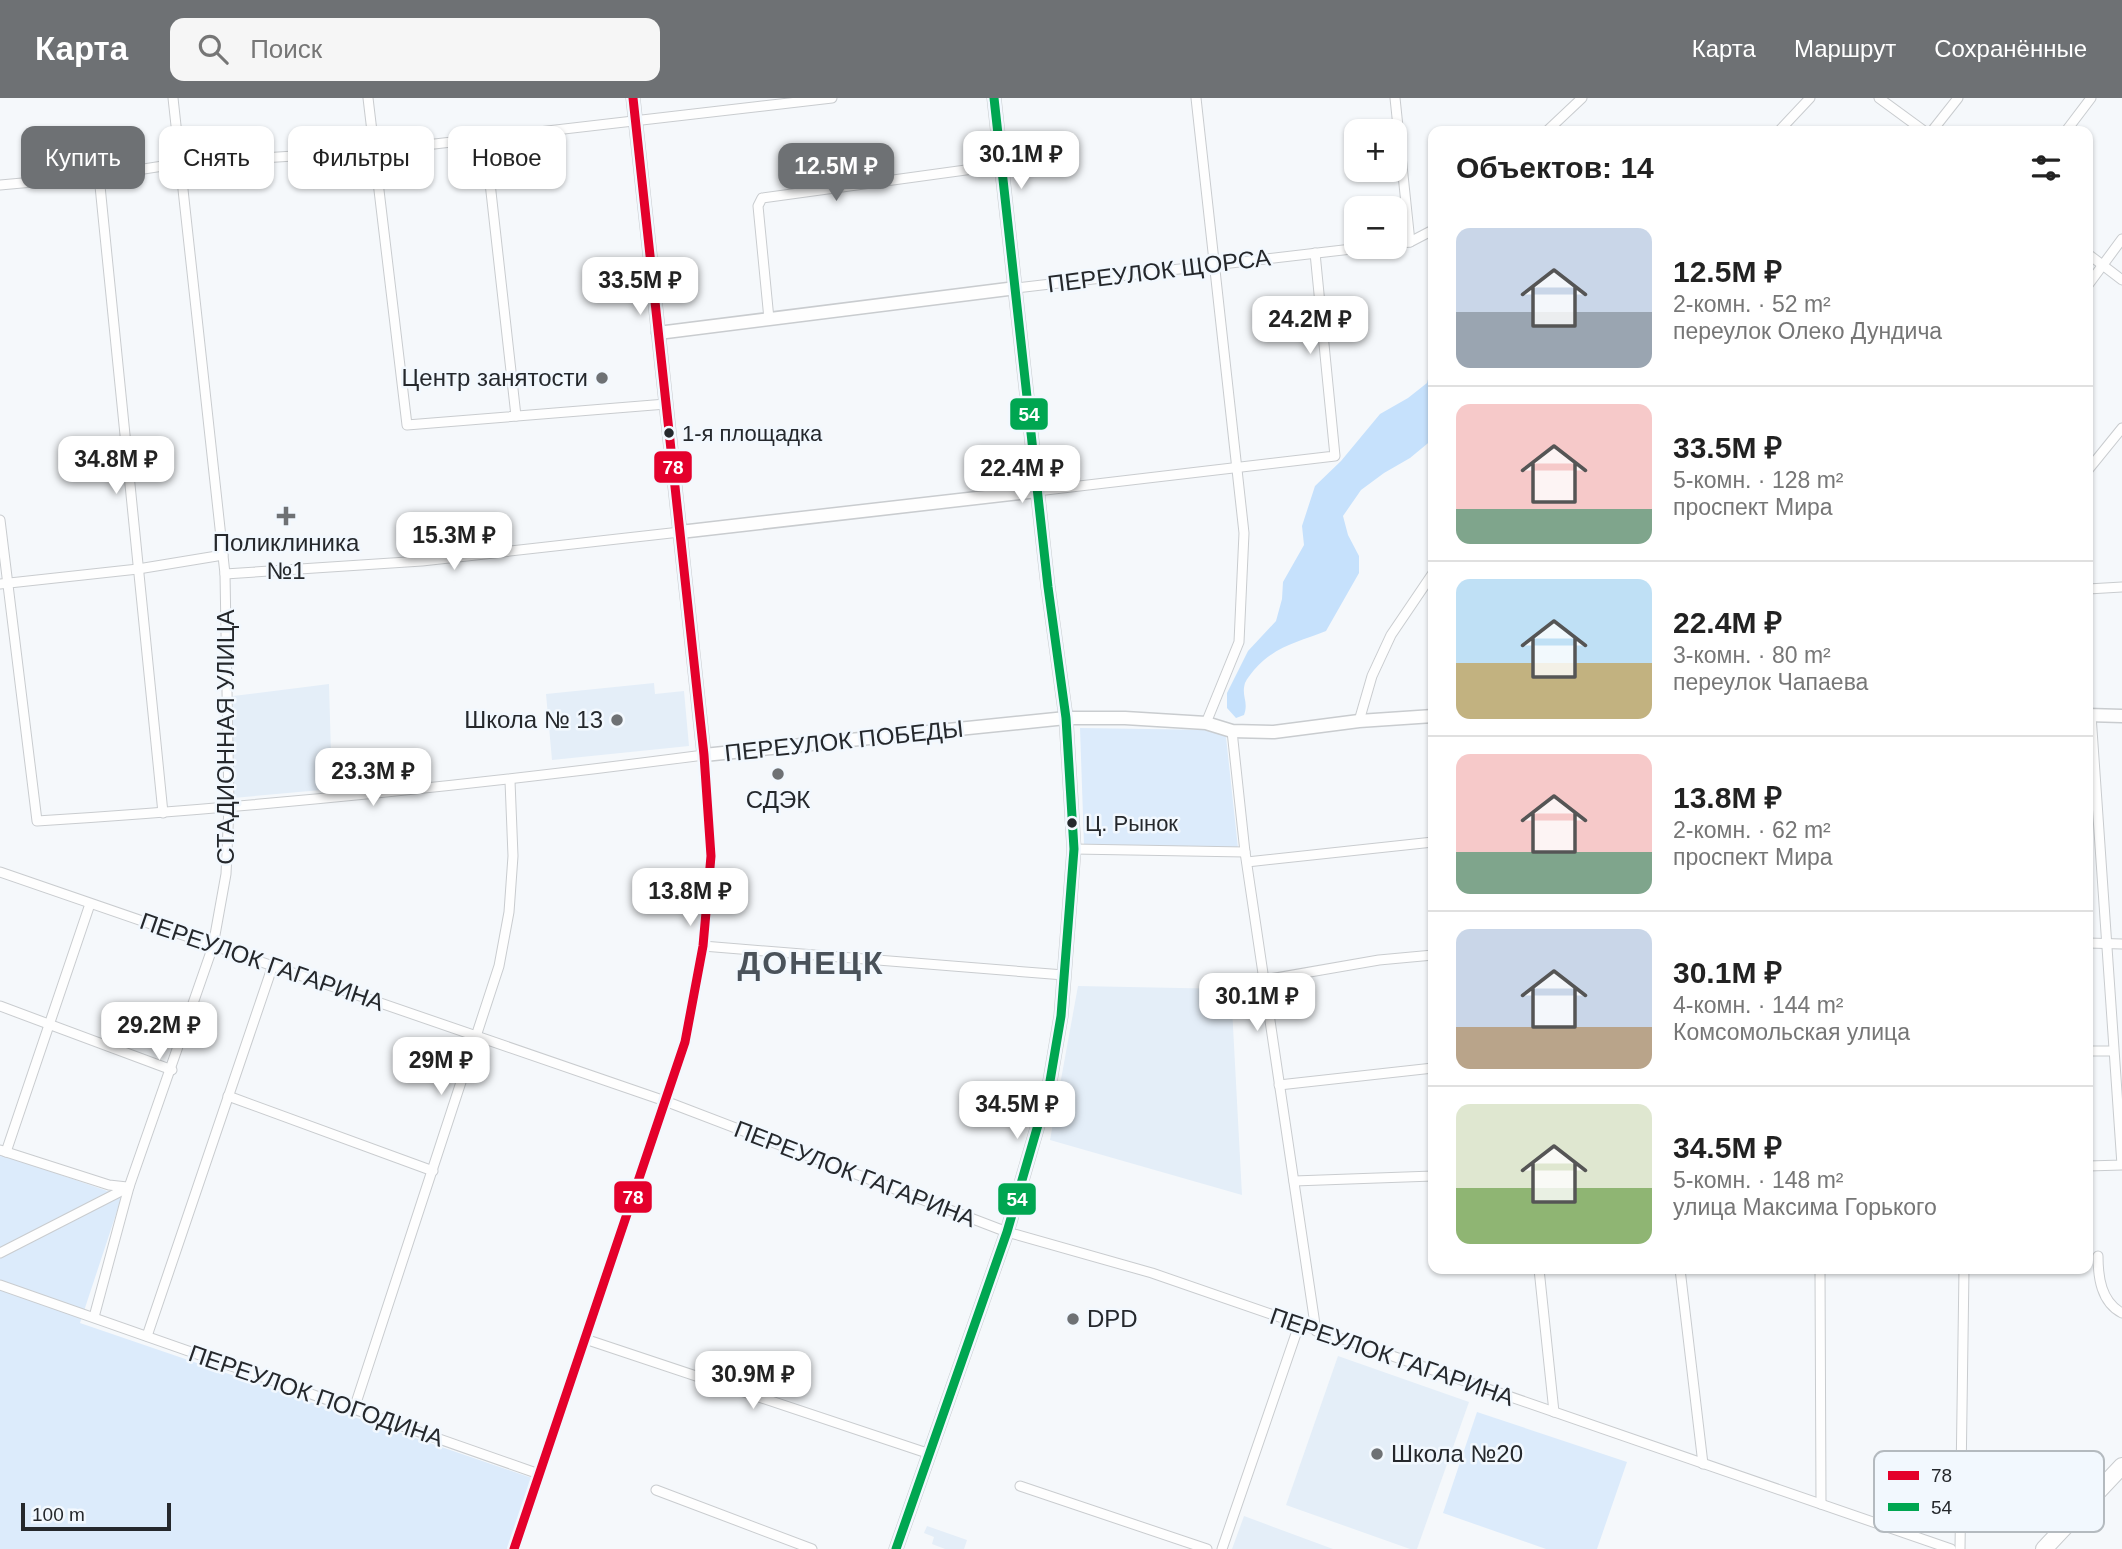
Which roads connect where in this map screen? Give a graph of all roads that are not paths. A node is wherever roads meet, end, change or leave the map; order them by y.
1 (173, 98) edge
2 (368, 98) edge
3 (633, 98) edge
4 (832, 98) edge
5 (994, 98) edge
6 (1196, 98) edge
7 (1395, 98) edge
8 (1582, 98) edge
9 (1810, 98) edge
10 (1879, 98) edge
11 (1958, 98) edge
12 (2091, 98) edge
13 (784, 101) edge
14 (636, 120) junction
15 (177, 126) edge
16 (371, 126) edge
17 (1552, 126) edge
18 (1784, 126) edge
19 (1917, 126) edge
20 (1936, 126) edge
21 (2070, 126) edge
22 (566, 128) edge
23 (1002, 165) junction
24 (21, 183) edge
25 (0, 185) edge
26 (100, 189) edge
27 (185, 189) edge
28 (379, 189) edge
29 (491, 189) edge
30 (1428, 233) edge
31 (2122, 239) edge
32 (1407, 242) edge
33 (1410, 242) junction
34 (1344, 250) edge
35 (1315, 253) junction
36 (2093, 258) edge
37 (1214, 264) junction
38 (2103, 265) junction
39 (2093, 278) edge
40 (2122, 280) edge
41 (1016, 288) junction
42 (769, 318) junction
43 (658, 333) junction
44 (666, 404) junction
45 (516, 416) junction
46 (2122, 428) edge
47 (2093, 464) edge
48 (1237, 467) junction
49 (1037, 491) junction
50 (0, 520) edge
51 (680, 532) junction
52 (223, 555) junction
53 (138, 569) junction
54 (225, 574) junction
55 (1428, 580) edge
56 (3, 583) edge
57 (2122, 587) edge
58 (2093, 589) edge
59 (2093, 715) edge
60 (1428, 716) edge
61 (2122, 716) edge
62 (1066, 718) junction
63 (1359, 721) junction
64 (1206, 723) junction
65 (1232, 731) junction
66 (704, 755) junction
67 (510, 781) junction
68 (229, 806) junction
69 (163, 813) junction
70 (2093, 826) edge
71 (1428, 843) edge
72 (1074, 849) junction
73 (1245, 852) junction
74 (1247, 862) junction
75 (0, 872) edge
76 (90, 904) junction
77 (2093, 943) edge
78 (2106, 943) junction
79 (2122, 944) edge
80 (213, 946) junction
81 (703, 946) junction
82 (1428, 955) edge
83 (273, 965) junction
84 (1064, 975) junction
85 (1264, 980) junction
86 (0, 1006) edge
87 (49, 1024) junction
88 (477, 1036) junction
89 (2093, 1051) edge
90 (2113, 1051) junction
91 (1428, 1069) edge
92 (172, 1070) junction
93 (1279, 1085) junction
94 (228, 1096) junction
95 (665, 1101) junction
96 (3, 1151) edge
97 (2122, 1165) edge
98 (2093, 1166) edge
99 (433, 1171) junction
100 (1428, 1176) edge
101 (1294, 1181) junction
102 (129, 1187) junction
103 (1007, 1232) junction
104 (0, 1253) edge
105 (2098, 1256) dead end
106 (1539, 1274) edge
107 (1681, 1274) edge
108 (1820, 1274) edge
109 (1964, 1274) edge
110 (0, 1285) edge
111 (2122, 1312) edge
112 (93, 1317) junction
113 (1299, 1325) junction
114 (1316, 1331) junction
115 (147, 1336) junction
116 (585, 1339) junction
117 (354, 1409) junction
118 (1553, 1412) junction
119 (1961, 1451) edge
120 (930, 1454) junction
121 (1703, 1464) junction
122 (2122, 1466) edge
123 (539, 1475) junction
124 (2104, 1485) edge
125 (1020, 1486) dead end
126 (656, 1490) dead end
127 (1821, 1504) junction
128 (1874, 1522) edge
129 (1902, 1532) edge
130 (2060, 1532) edge
131 (514, 1549) edge
132 (812, 1549) edge
133 (896, 1549) edge
134 (1207, 1549) edge
135 (1222, 1549) edge
136 (1951, 1549) edge
137 (2044, 1549) edge

1 - 15 street, СТАДИОННАЯ УЛИЦА
2 - 16 street
3 - 14 main road
4 - 13 street
5 - 23 main road
6 - 37 street
7 - 33 street
8 - 17 street
9 - 18 street
10 - 19 street
11 - 20 street
12 - 21 street
13 - 14 street
14 - 22 street
14 - 43 main road
23 - 41 main road
23 - 42 street
24 - 25 street
26 - 53 street
27 - 52 street, СТАДИОННАЯ УЛИЦА
28 - 45 street
29 - 45 street
30 - 33 street
31 - 38 street
32 - 33 street
34 - 35 street, ПЕРЕУЛОК ЩОРСА
35 - 37 street, ПЕРЕУЛОК ЩОРСА
35 - 48 street
36 - 38 street
37 - 41 street, ПЕРЕУЛОК ЩОРСА
37 - 48 street
38 - 39 street
38 - 40 street
41 - 42 main road, ПЕРЕУЛОК ЩОРСА
41 - 49 main road
42 - 43 main road, ПЕРЕУЛОК ЩОРСА
43 - 44 main road
44 - 45 street
44 - 51 main road
46 - 47 street
48 - 49 street
48 - 64 street
49 - 51 main road
49 - 62 main road
50 - 56 street
51 - 54 street
51 - 66 main road
52 - 53 street
52 - 54 street, СТАДИОННАЯ УЛИЦА
53 - 56 street
53 - 69 street
54 - 68 street, СТАДИОННАЯ УЛИЦА
55 - 63 street
56 - 69 street, ПЕРЕУЛОК ПОБЕДЫ
57 - 58 street
59 - 61 main road
60 - 63 main road, ПЕРЕУЛОК ПОБЕДЫ
62 - 64 main road, ПЕРЕУЛОК ПОБЕДЫ
62 - 66 main road, ПЕРЕУЛОК ПОБЕДЫ
62 - 72 main road
63 - 65 main road, ПЕРЕУЛОК ПОБЕДЫ
64 - 65 main road, ПЕРЕУЛОК ПОБЕДЫ
65 - 73 street
66 - 67 street, ПЕРЕУЛОК ПОБЕДЫ
66 - 81 street
67 - 68 street, ПЕРЕУЛОК ПОБЕДЫ
67 - 88 street
68 - 69 street, ПЕРЕУЛОК ПОБЕДЫ
68 - 80 street, СТАДИОННАЯ УЛИЦА
70 - 78 street
71 - 74 street
72 - 73 street
72 - 84 main road
73 - 74 street
74 - 85 street
75 - 76 street, ПЕРЕУЛОК ГАГАРИНА
76 - 80 street, ПЕРЕУЛОК ГАГАРИНА
76 - 87 street
77 - 78 street
78 - 79 street
78 - 90 street
80 - 83 street, ПЕРЕУЛОК ГАГАРИНА
80 - 92 street, СТАДИОННАЯ УЛИЦА
81 - 84 street
81 - 95 street
82 - 85 street
83 - 88 street, ПЕРЕУЛОК ГАГАРИНА
83 - 94 street
84 - 103 main road
85 - 93 street
86 - 87 street
87 - 92 street
87 - 96 street
88 - 95 street, ПЕРЕУЛОК ГАГАРИНА
88 - 99 street
89 - 90 street
90 - 97 street
91 - 93 street
92 - 102 street, СТАДИОННАЯ УЛИЦА
93 - 101 street
94 - 99 street
94 - 115 street
95 - 103 street, ПЕРЕУЛОК ГАГАРИНА
95 - 116 street
96 - 102 street
97 - 98 street
99 - 117 street
100 - 101 street
101 - 114 street
102 - 104 street
102 - 112 street, СТАДИОННАЯ УЛИЦА
103 - 113 street, ПЕРЕУЛОК ГАГАРИНА
103 - 120 main road
105 - 111 street
106 - 118 street
107 - 121 street
108 - 127 street
109 - 119 street
110 - 112 street, ПЕРЕУЛОК ПОГОДИНА
112 - 115 street, ПЕРЕУЛОК ПОГОДИНА
113 - 114 street, ПЕРЕУЛОК ГАГАРИНА
113 - 135 street
114 - 118 street, ПЕРЕУЛОК ГАГАРИНА
115 - 117 street, ПЕРЕУЛОК ПОГОДИНА
116 - 120 street
116 - 123 street
117 - 123 street, ПЕРЕУЛОК ПОГОДИНА
118 - 121 street, ПЕРЕУЛОК ГАГАРИНА
120 - 133 main road
121 - 127 street, ПЕРЕУЛОК ГАГАРИНА
122 - 124 highway
123 - 131 street
125 - 134 street
126 - 132 street
127 - 128 street, ПЕРЕУЛОК ГАГАРИНА
129 - 136 street, ПЕРЕУЛОК ГАГАРИНА
130 - 137 highway

